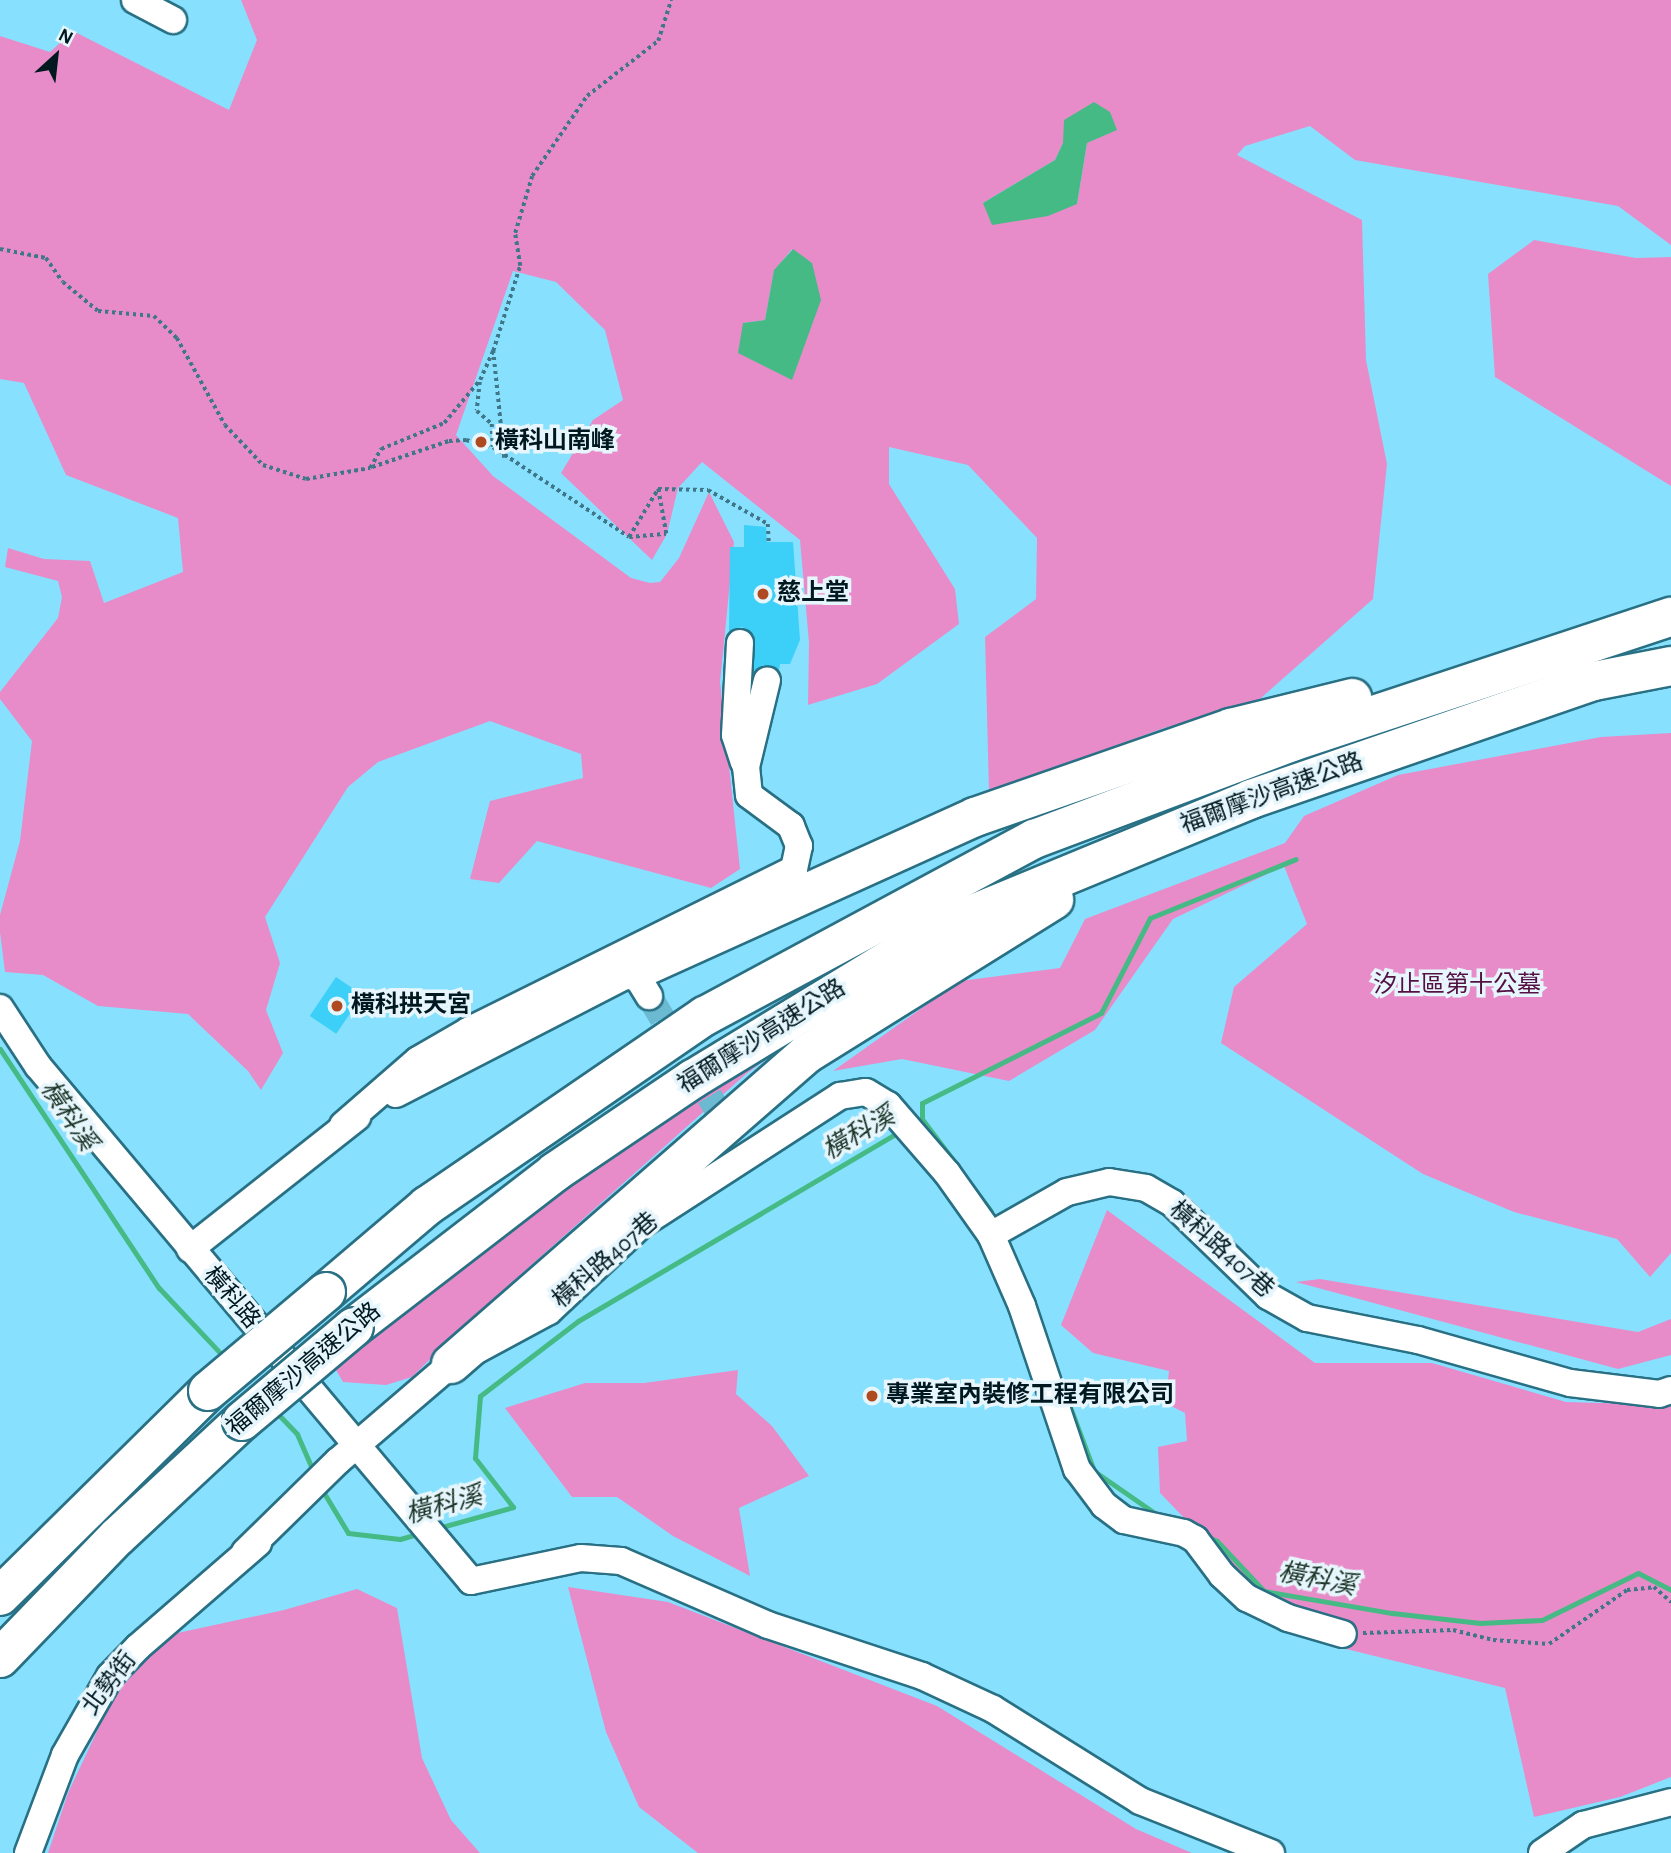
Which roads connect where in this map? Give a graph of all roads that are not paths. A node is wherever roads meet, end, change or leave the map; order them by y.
1 (135, 0) edge
2 (173, 20) dead end
3 (1658, 620) edge
4 (740, 643) dead end
5 (1671, 666) edge
6 (767, 680) dead end
7 (746, 767) junction
8 (1157, 836) junction
9 (635, 973) junction
10 (0, 1008) edge
11 (732, 1134) tunnel mouth
12 (747, 1157) junction
13 (991, 1236) junction
14 (190, 1249) junction
15 (452, 1363) junction
16 (1671, 1390) edge
17 (352, 1460) junction
18 (0, 1596) edge
19 (1343, 1634) road end
20 (0, 1658) edge
21 (1671, 1802) edge
22 (28, 1853) edge
23 (1271, 1853) edge
24 (1542, 1853) edge

1 - 2 street
3 - 9 highway
3 - 18 highway, 福爾摩沙高速公路, bridge
4 - 7 street
5 - 8 highway, 福爾摩沙高速公路
6 - 7 street
7 - 9 street
8 - 15 highway
8 - 20 highway, 福爾摩沙高速公路, bridge
9 - 14 street
10 - 14 street, 橫科路
11 - 12 street
12 - 13 street, 橫科路407巷
12 - 15 street, 橫科路407巷
13 - 16 street, 橫科路407巷
13 - 19 street
14 - 17 street, 橫科路
15 - 17 street, 橫科路407巷
17 - 22 street, 北勢街
17 - 23 street, 橫科路
21 - 24 street

